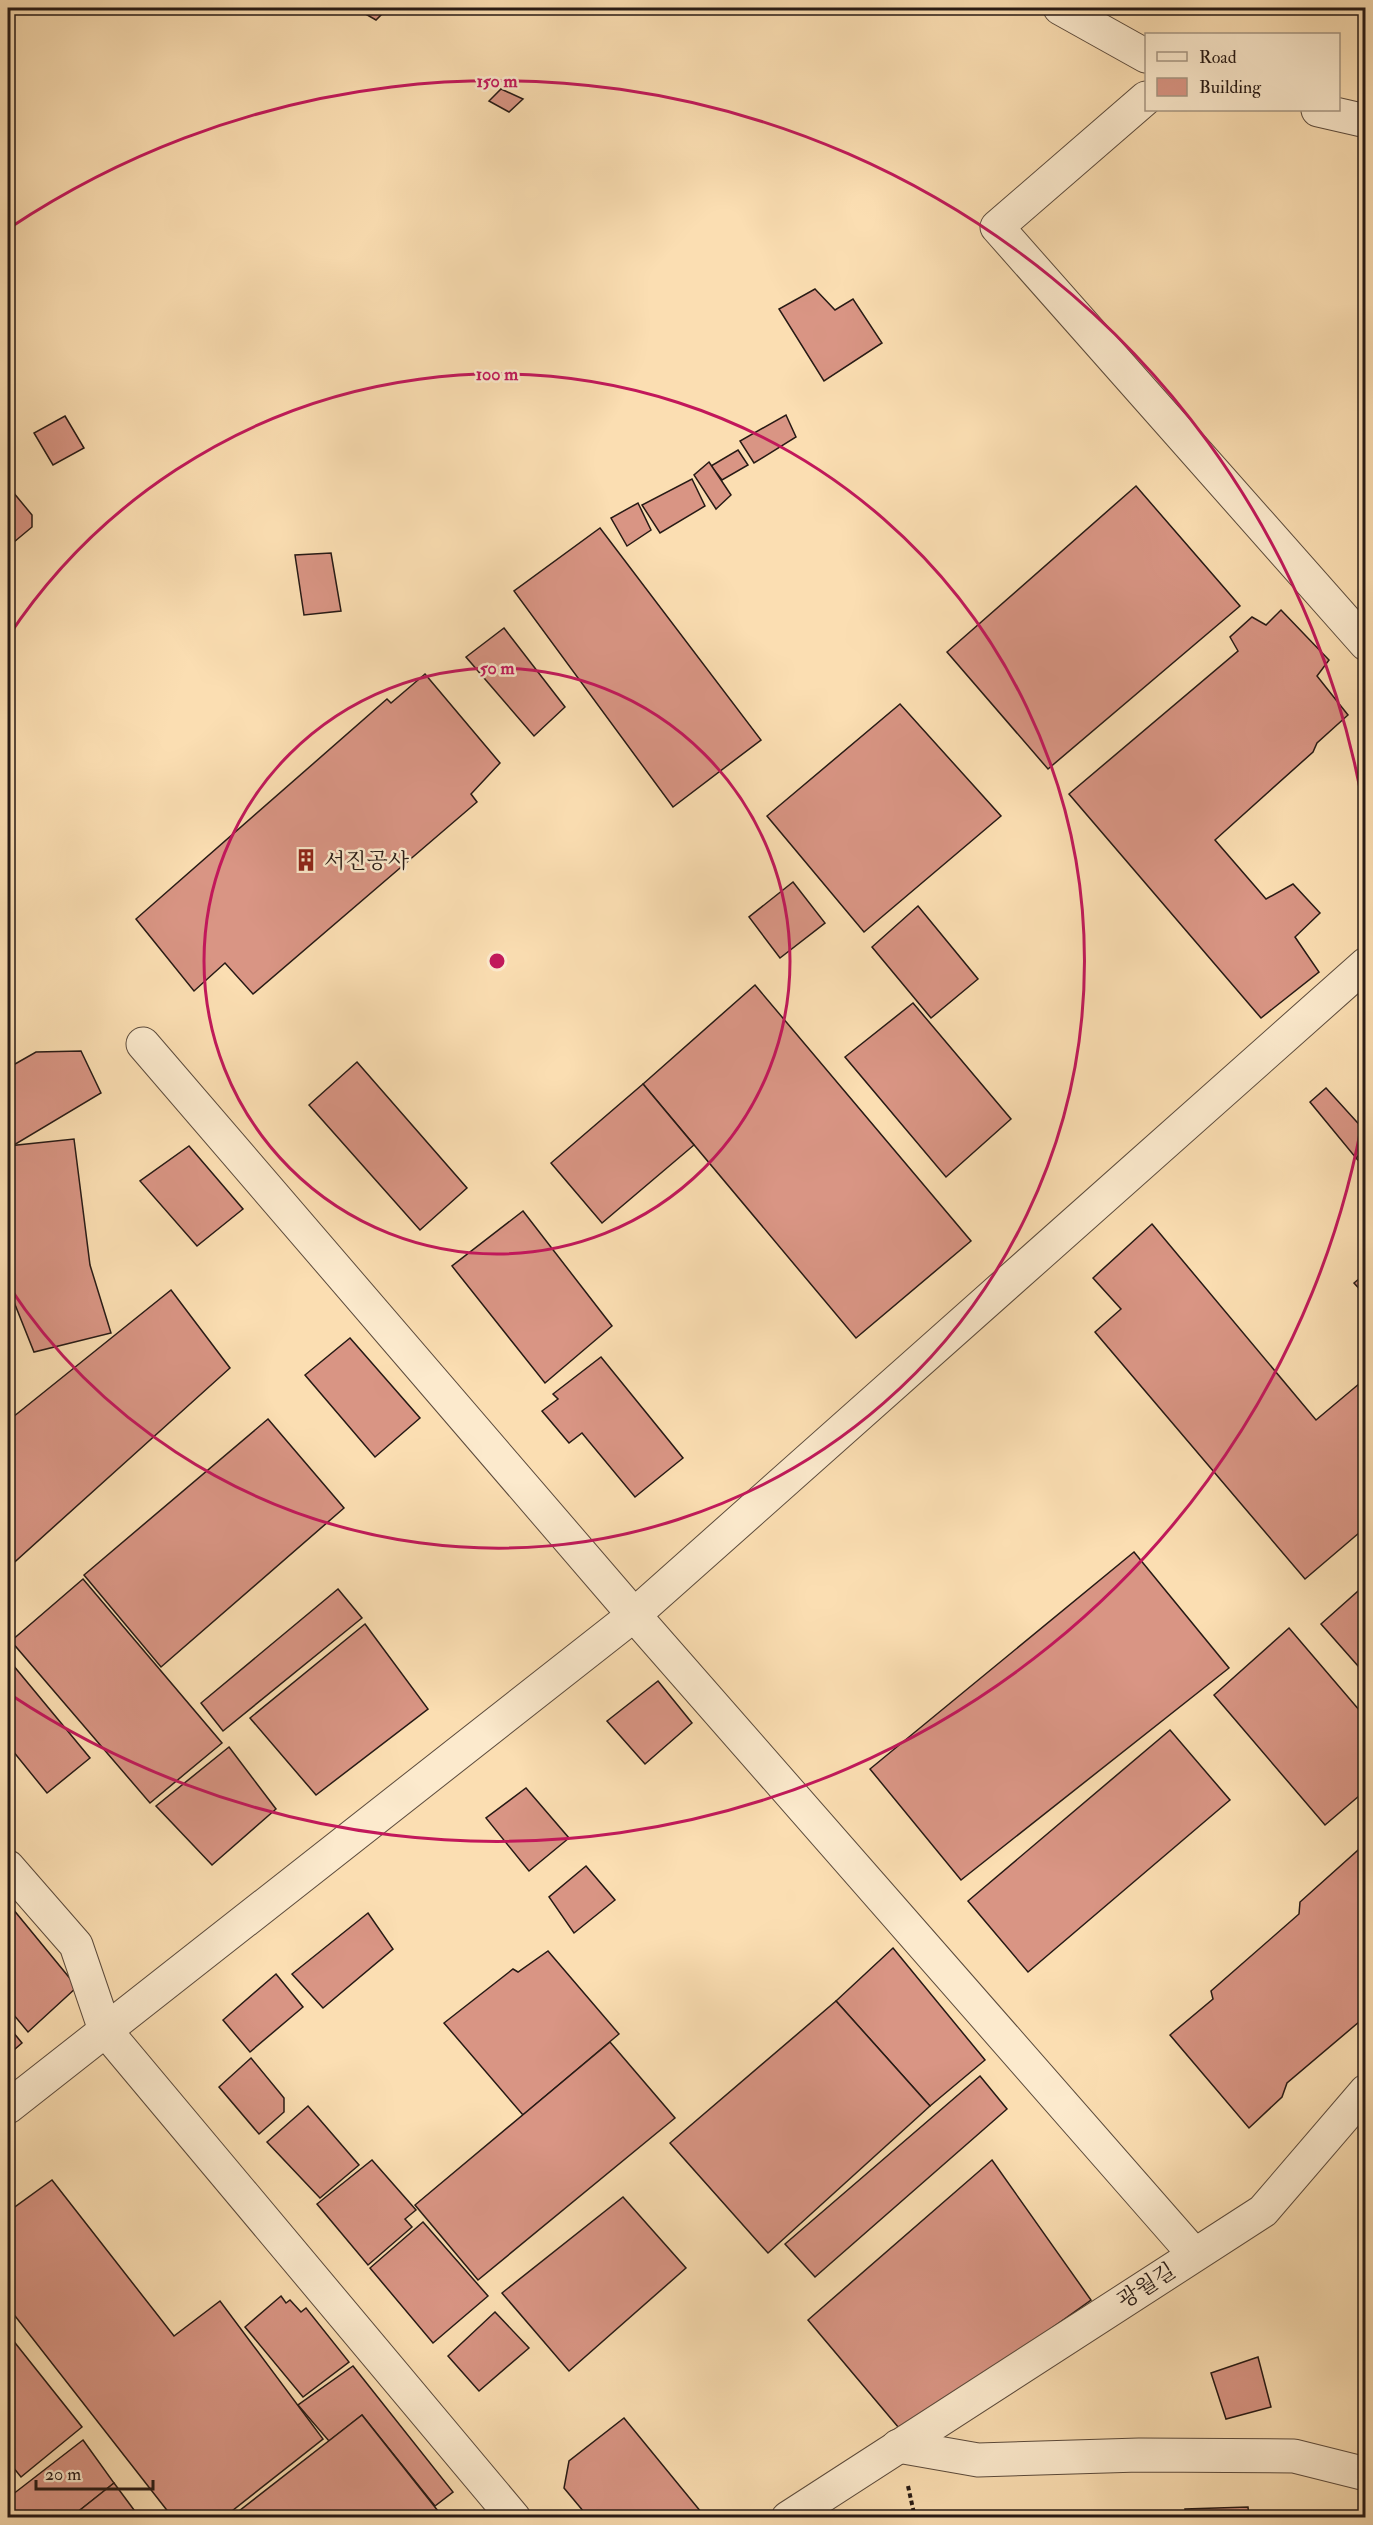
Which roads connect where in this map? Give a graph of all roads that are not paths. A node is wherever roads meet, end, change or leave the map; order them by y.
1 (1060, 8) edge
2 (1145, 55) edge
3 (1145, 99) edge
4 (1322, 111) edge
5 (1365, 121) edge
6 (1365, 644) edge
7 (1365, 964) edge
8 (143, 1044) dead end
9 (634, 1615) junction
10 (8, 1867) edge
11 (105, 2030) junction
12 (1365, 2091) edge
13 (8, 2106) edge
14 (1194, 2254) junction
15 (898, 2446) junction
16 (1365, 2474) edge
17 (514, 2517) edge
18 (788, 2517) edge

1 - 2 street
3 - 6 street
4 - 5 street
7 - 9 street
8 - 9 street
9 - 11 street
9 - 14 street
10 - 11 street
11 - 13 street
11 - 17 street
12 - 14 street, 광월길
14 - 15 street, 광월길
15 - 16 street
15 - 18 street, 광월길

